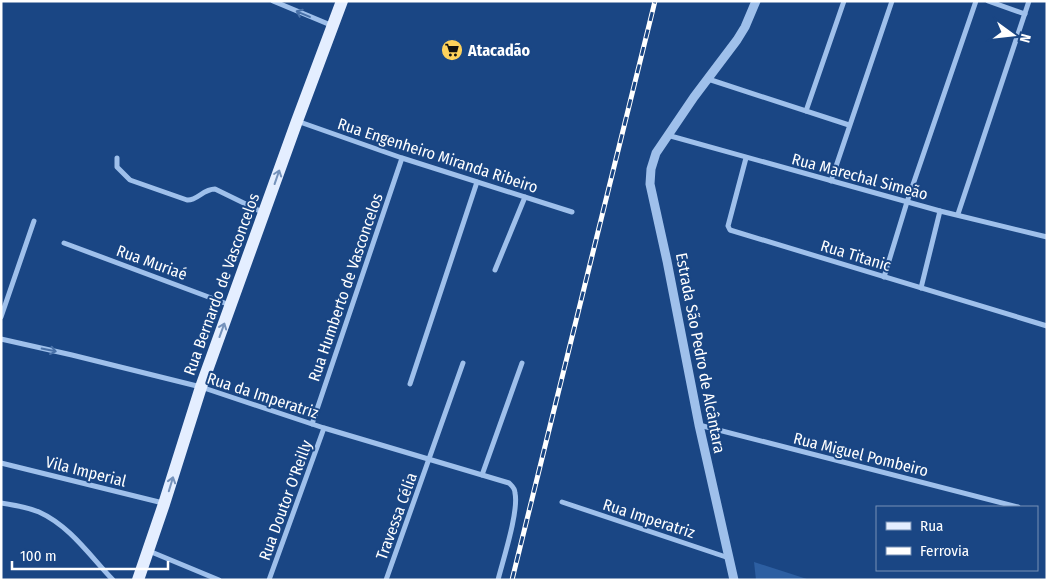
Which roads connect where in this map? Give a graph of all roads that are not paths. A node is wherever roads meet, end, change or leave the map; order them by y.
1 (273, 1) edge
2 (342, 1) edge
3 (756, 1) edge
4 (844, 1) edge
5 (892, 1) edge
6 (976, 1) edge
7 (988, 1) edge
8 (1029, 1) edge
9 (1025, 14) junction
10 (333, 27) junction
11 (708, 79) junction
12 (806, 111) junction
13 (297, 121) junction
14 (849, 126) junction
15 (667, 135) junction
16 (117, 158) dead end
17 (402, 158) junction
18 (746, 158) junction
19 (831, 181) junction
20 (476, 182) junction
21 (525, 197) junction
22 (907, 202) junction
23 (940, 211) junction
24 (572, 212) dead end
25 (265, 214) junction
26 (958, 214) junction
27 (34, 221) dead end
28 (1047, 237) edge
29 (64, 243) dead end
30 (495, 270) dead end
31 (884, 277) junction
32 (921, 288) junction
33 (231, 306) junction
34 (1, 317) edge
35 (1047, 326) edge
36 (1, 339) edge
37 (463, 363) dead end
38 (522, 363) dead end
39 (410, 384) dead end
40 (201, 387) junction
41 (312, 424) junction
42 (699, 425) junction
43 (324, 428) junction
44 (429, 460) junction
45 (1, 463) edge
46 (482, 475) junction
47 (562, 502) dead end
48 (1, 503) edge
49 (164, 504) junction
50 (1014, 506) edge
51 (149, 551) junction
52 (729, 558) junction
53 (113, 580) edge
54 (138, 580) edge
55 (219, 580) edge
56 (269, 580) edge
57 (386, 580) edge
58 (498, 580) edge
59 (734, 580) edge

10 -> 1 street
2 - 10 main road, Rua Bernardo de Vasconcelos
3 - 11 street, Estrada São Pedro de Alcântara
4 - 12 street
5 - 14 street
6 - 22 street
7 - 9 street
8 - 9 street
9 - 26 street
10 - 13 main road, Rua Bernardo de Vasconcelos
11 - 12 street
11 - 15 street, Estrada São Pedro de Alcântara
12 - 14 street
13 - 17 street, Rua Engenheiro Miranda Ribeiro
25 -> 13 main road, Rua Bernardo de Vasconcelos
14 - 19 street
15 - 18 street, Rua Marechal Simeão
15 - 42 street, Estrada São Pedro de Alcântara
16 - 25 street
17 - 20 street, Rua Engenheiro Miranda Ribeiro
17 - 41 street, Rua Humberto de Vasconcelos
18 - 19 street, Rua Marechal Simeão
18 - 31 street, Rua Titanic
19 - 22 street, Rua Marechal Simeão
20 - 21 street, Rua Engenheiro Miranda Ribeiro
20 - 39 street
21 - 24 street, Rua Engenheiro Miranda Ribeiro
21 - 30 street
22 - 23 street, Rua Marechal Simeão
22 - 31 street
23 - 26 street, Rua Marechal Simeão
23 - 32 street
25 - 33 main road, Rua Bernardo de Vasconcelos
26 - 28 street, Rua Marechal Simeão
27 - 34 street
29 - 33 street, Rua Muriaé
31 - 32 street, Rua Titanic
32 - 35 street, Rua Titanic
40 -> 33 main road, Rua Bernardo de Vasconcelos
36 -> 40 street, Rua da Imperatriz
37 - 44 street
38 - 46 street
40 - 41 street, Rua da Imperatriz
49 -> 40 main road, Rua Bernardo de Vasconcelos
41 - 43 street, Rua da Imperatriz
42 - 50 street, Rua Miguel Pombeiro
42 - 52 street, Estrada São Pedro de Alcântara
43 - 44 street, Rua da Imperatriz
43 - 56 street, Rua Doutor O'Reilly
44 - 46 street, Rua da Imperatriz
44 - 57 street, Travessa Célia
45 - 49 street, Vila Imperial
46 - 58 street, Rua da Imperatriz
47 - 52 street, Rua Imperatriz
48 - 53 street
49 - 51 main road, Rua Bernardo de Vasconcelos
51 - 54 main road, Rua Bernardo de Vasconcelos
51 - 55 street
52 - 59 street, Estrada São Pedro de Alcântara

